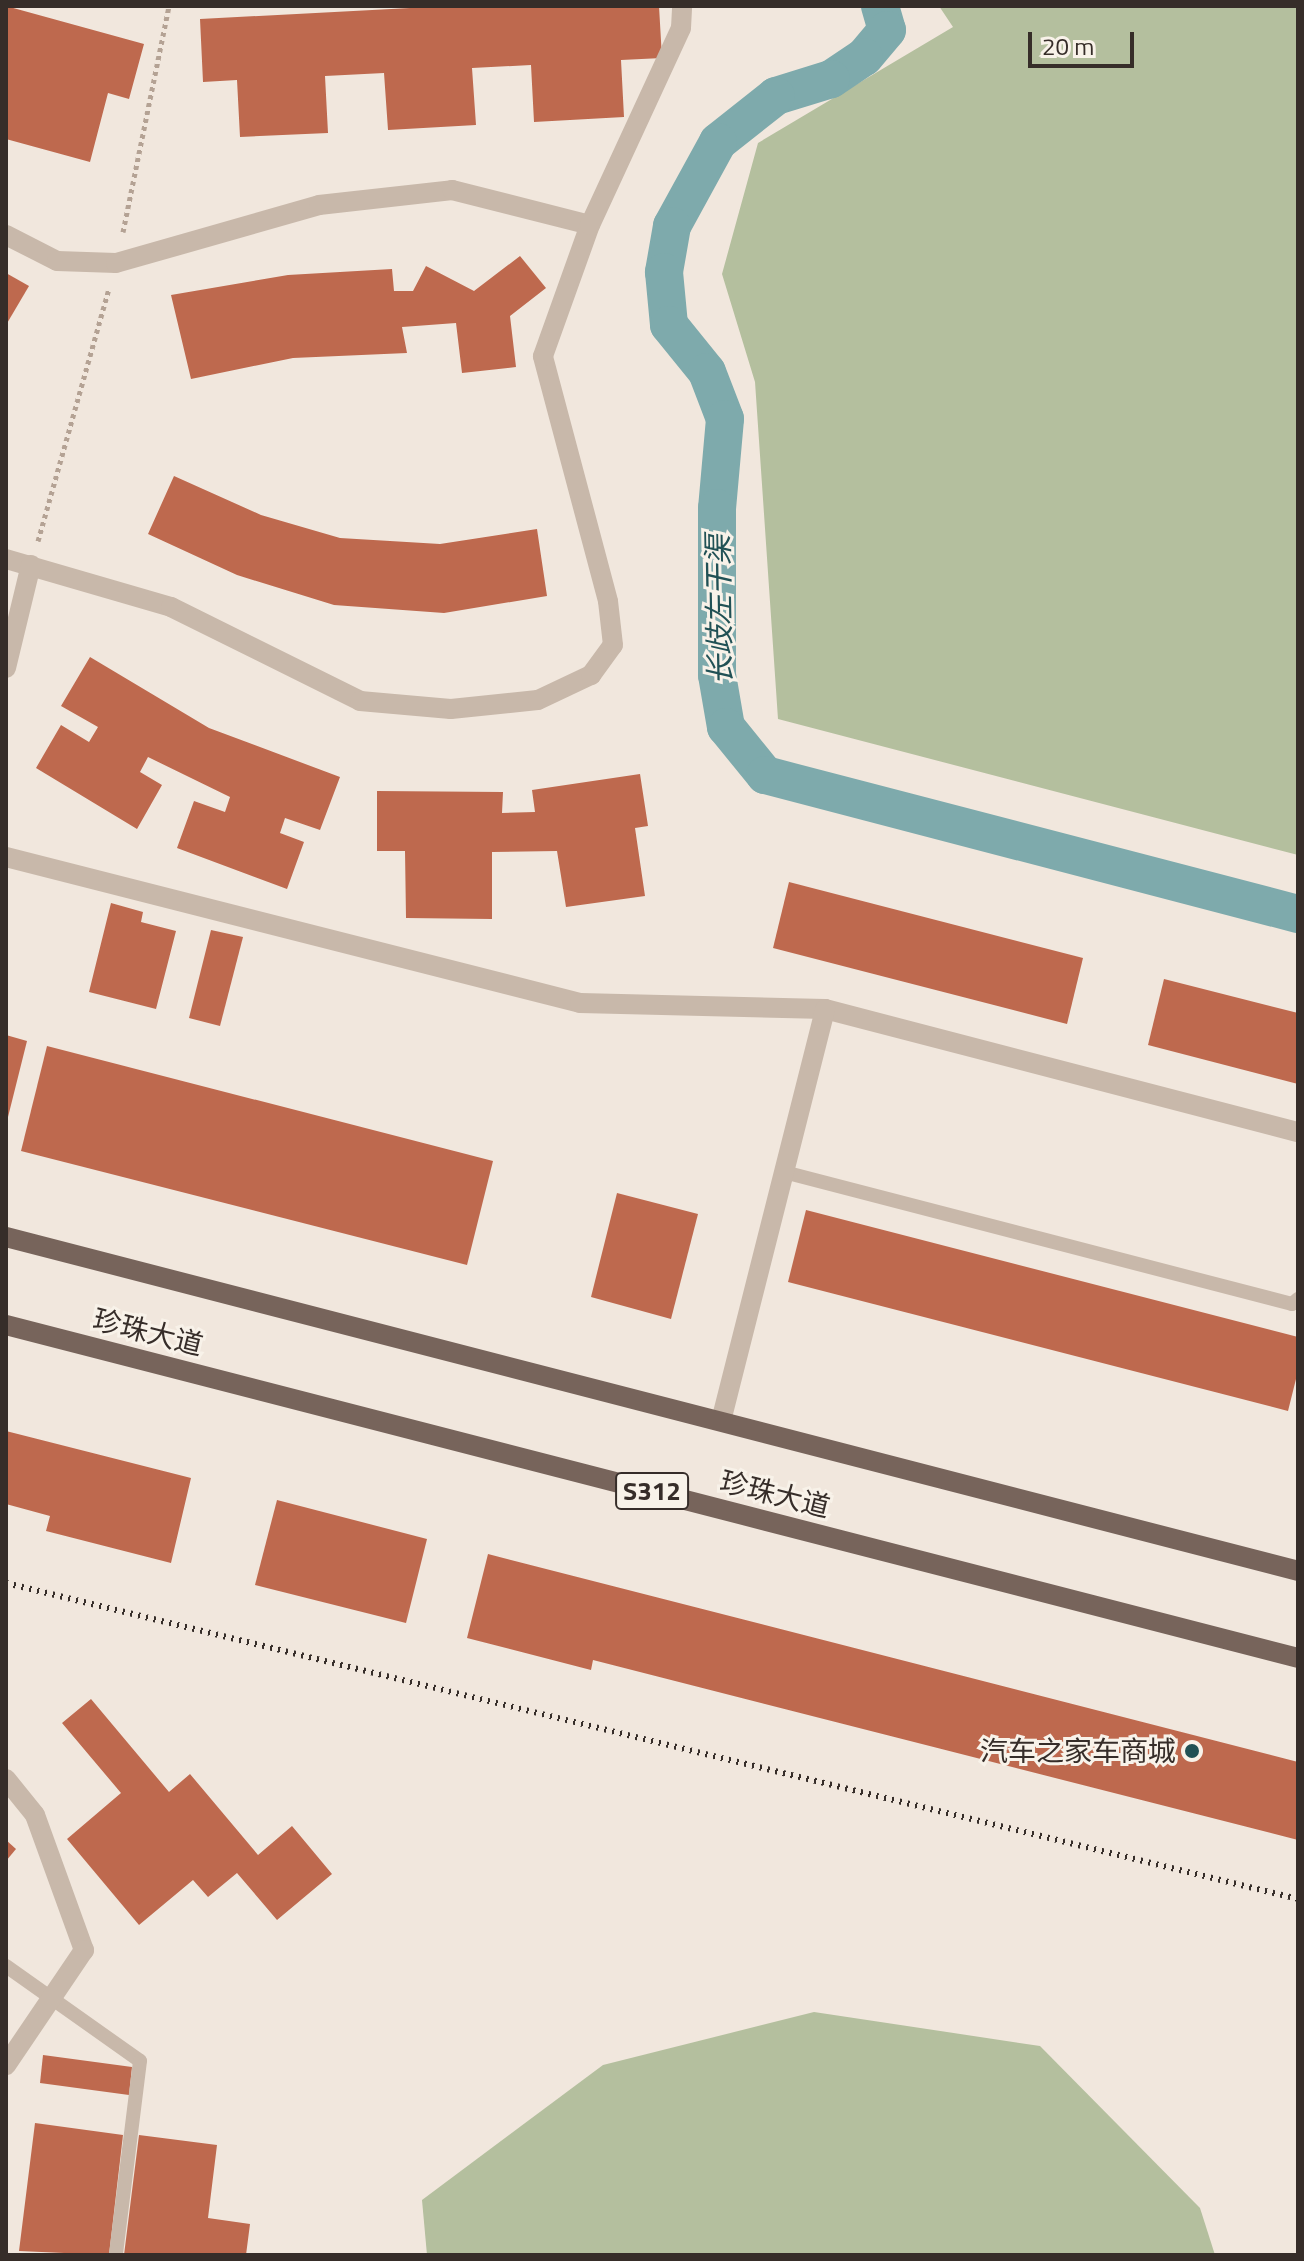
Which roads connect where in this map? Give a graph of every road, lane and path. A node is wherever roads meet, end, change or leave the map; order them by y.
1 (682, 6) edge
2 (590, 225) junction
3 (6, 235) edge
4 (6, 559) edge
5 (31, 565) junction
6 (6, 668) edge
7 (6, 857) edge
8 (825, 1009) junction
9 (1298, 1132) edge
10 (784, 1172) junction
11 (6, 1237) edge
12 (1298, 1299) edge
13 (6, 1325) edge
14 (721, 1421) junction
15 (1298, 1571) edge
16 (1297, 1651) edge
17 (6, 1779) edge
18 (6, 1966) edge
19 (50, 2001) junction
20 (6, 2065) edge
21 (116, 2255) edge

1 - 2 street
2 - 3 street
2 - 5 street
4 - 5 street
5 - 6 street
7 - 8 street
8 - 9 street
8 - 10 street
10 - 12 lane
10 - 14 street
11 - 14 main road, 珍珠大道
13 - 16 main road, 珍珠大道 / S312
14 - 15 main road, 珍珠大道
17 - 19 street
18 - 19 lane
19 - 20 street
19 - 21 lane

